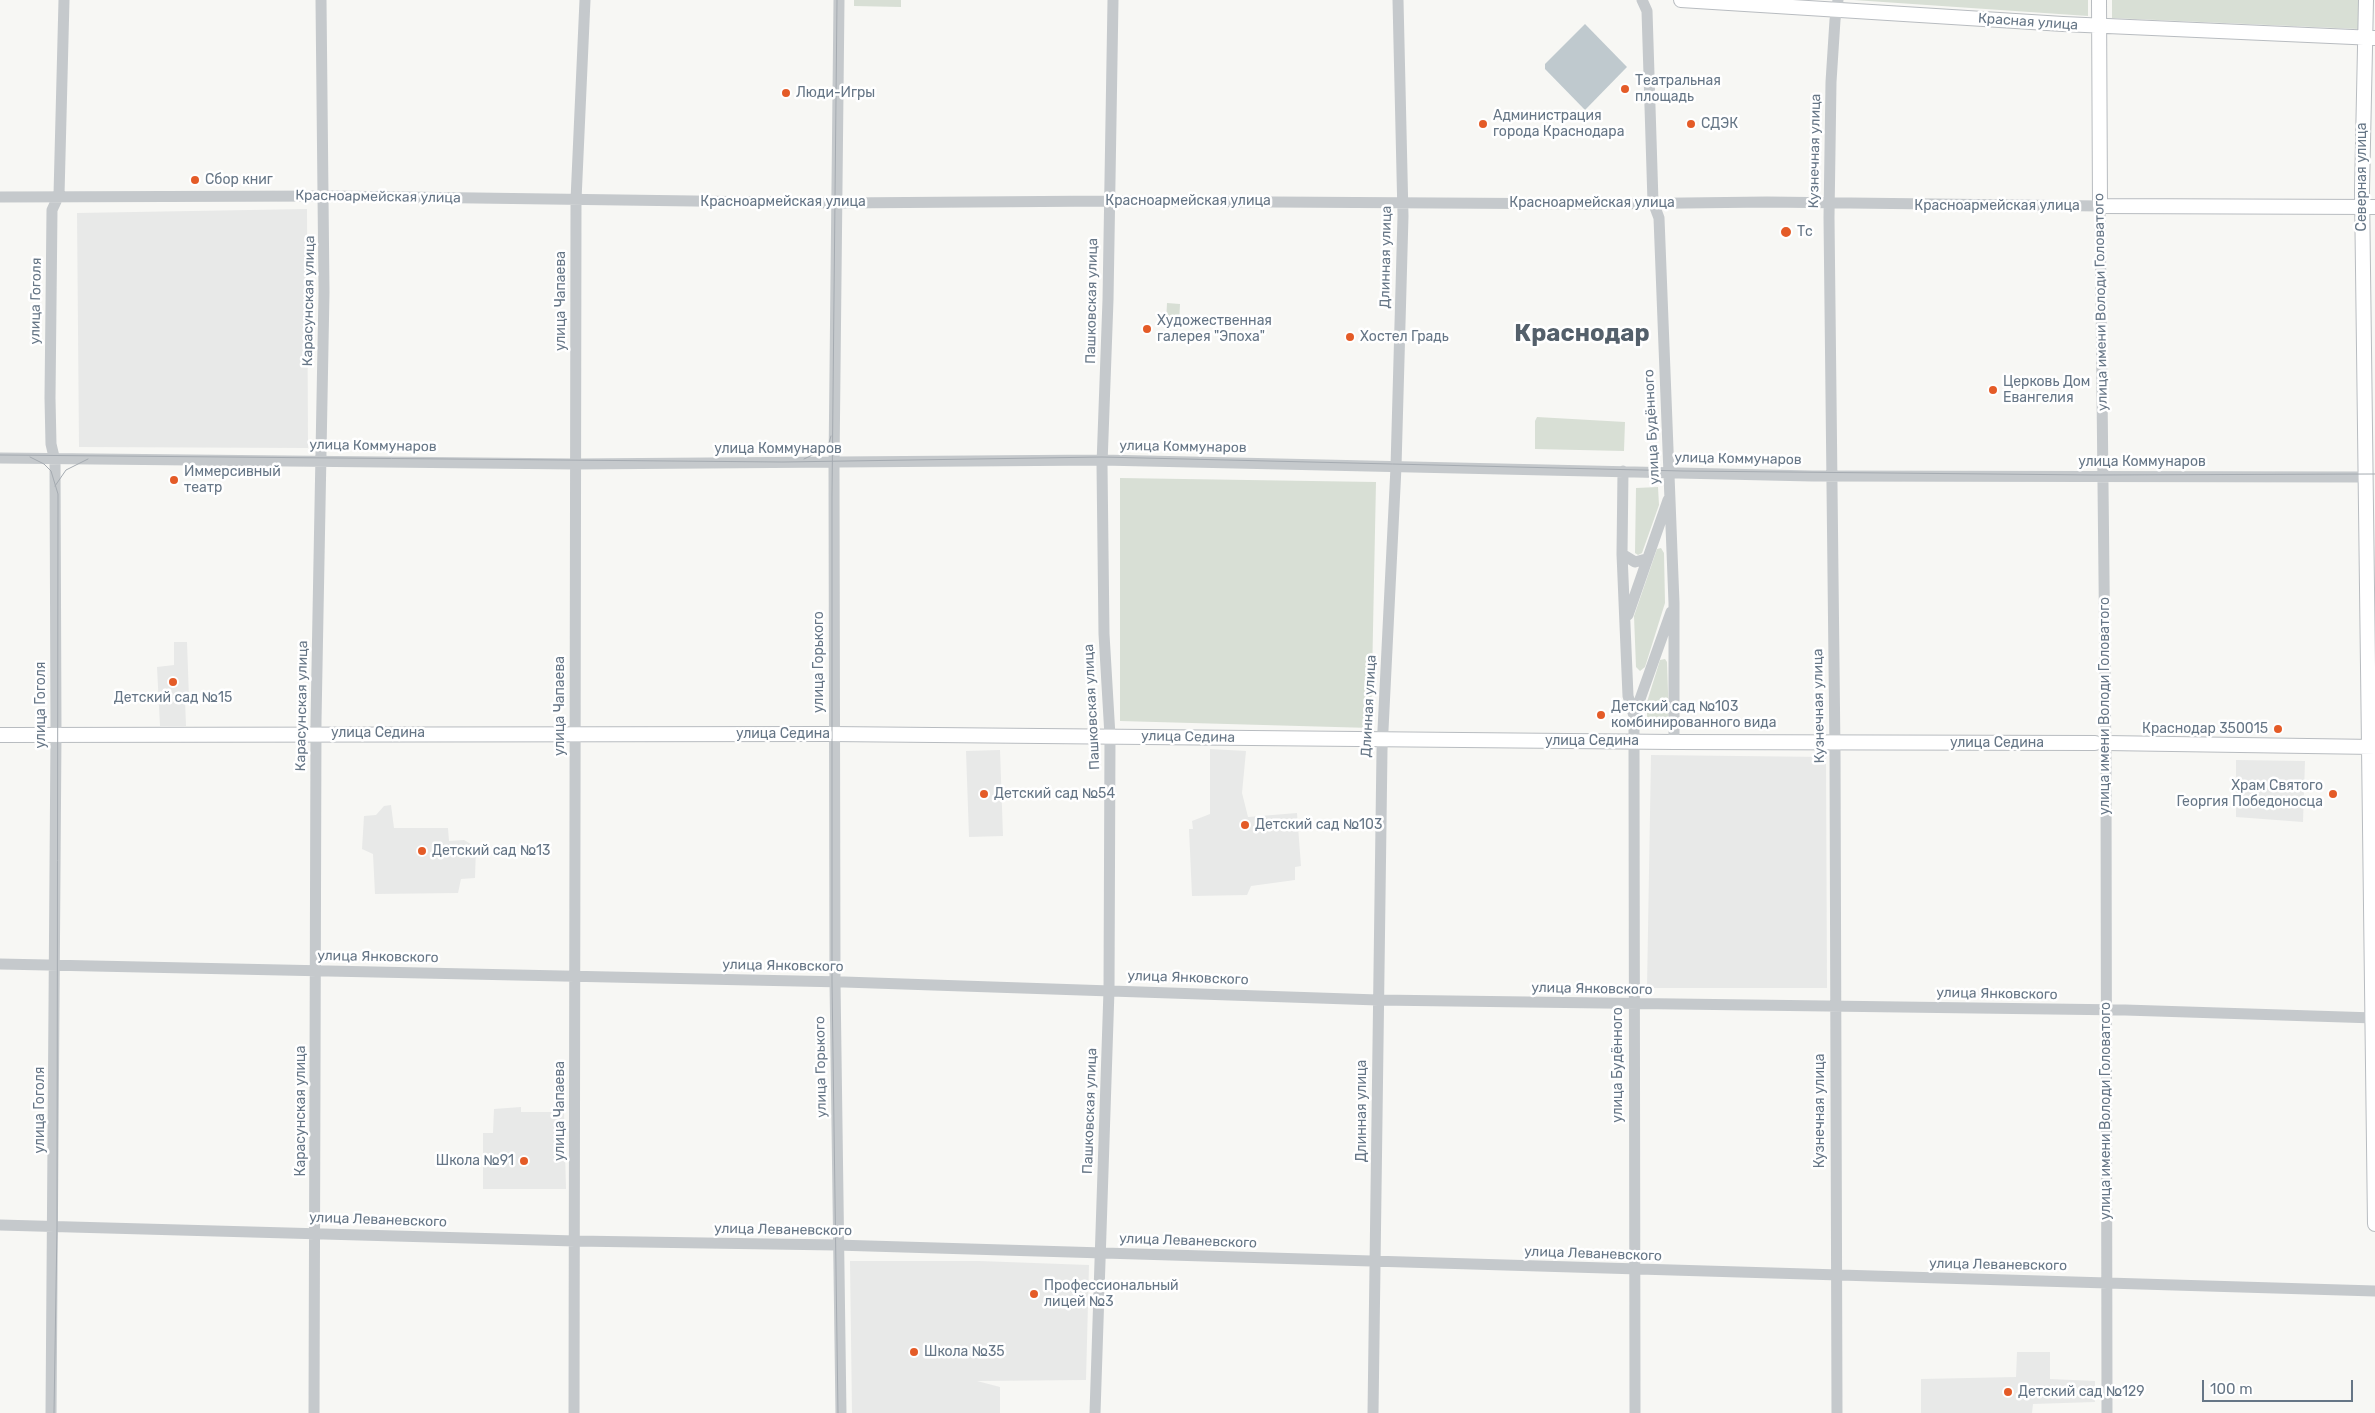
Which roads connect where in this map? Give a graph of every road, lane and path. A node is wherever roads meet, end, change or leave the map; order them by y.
1 (64, 0) edge
2 (321, 0) edge
3 (585, 0) edge
4 (839, 0) edge
5 (1113, 0) edge
6 (1398, 0) edge
7 (1642, 0) edge
8 (1681, 0) edge
9 (2099, 0) edge
10 (2366, 0) edge
11 (1838, 4) edge
12 (2099, 26) junction
13 (2370, 38) edge
14 (59, 195) junction
15 (0, 196) edge
16 (324, 196) junction
17 (576, 200) junction
18 (1109, 200) junction
19 (837, 202) junction
20 (1402, 202) junction
21 (1653, 202) junction
22 (1829, 203) junction
23 (2100, 206) junction
24 (2369, 207) edge
25 (0, 458) edge
26 (55, 459) junction
27 (321, 460) junction
28 (1102, 460) junction
29 (575, 464) junction
30 (834, 464) junction
31 (1396, 467) junction
32 (1622, 472) junction
33 (1669, 472) junction
34 (1832, 476) junction
35 (2365, 477) junction
36 (2103, 478) junction
37 (1670, 494) junction
38 (1622, 554) junction
39 (1646, 559) junction
40 (1674, 603) junction
41 (1625, 622) junction
42 (1634, 716) junction
43 (316, 733) junction
44 (56, 734) junction
45 (575, 734) junction
46 (834, 734) junction
47 (0, 735) edge
48 (1110, 736) junction
49 (1382, 740) junction
50 (1634, 742) junction
51 (1674, 742) junction
52 (1835, 743) junction
53 (2100, 743) junction
54 (2373, 749) edge
55 (0, 964) edge
56 (56, 965) junction
57 (317, 970) junction
58 (574, 975) junction
59 (835, 982) junction
60 (1109, 990) junction
61 (1378, 1000) junction
62 (1634, 1004) junction
63 (1835, 1006) junction
64 (2105, 1010) junction
65 (2373, 1018) edge
66 (2375, 1224) edge
67 (0, 1226) edge
68 (54, 1226) junction
69 (316, 1232) junction
70 (575, 1242) junction
71 (839, 1245) junction
72 (1100, 1253) junction
73 (1376, 1262) junction
74 (1634, 1270) junction
75 (1836, 1277) junction
76 (2108, 1283) junction
77 (2375, 1291) edge
78 (52, 1413) edge
79 (314, 1413) edge
80 (574, 1413) edge
81 (840, 1413) edge
82 (1096, 1413) edge
83 (1373, 1413) edge
84 (1634, 1413) edge
85 (1837, 1413) edge
86 (2107, 1413) edge

1 - 14 street, улица Гоголя
2 - 16 street, Карасунская улица
3 - 17 street, улица Чапаева
4 - 19 street, улица Горького
5 - 18 street, Пашковская улица
6 - 20 street, Длинная улица
7 - 21 street, улица Будённого
8 - 11 main road, Красная улица
9 - 12 main road, улица имени Володи Головатого
10 - 13 main road, Северная улица
11 - 12 main road, Красная улица
11 - 22 street, Кузнечная улица
12 - 13 main road, Красная улица
12 - 23 main road, улица имени Володи Головатого
13 - 24 main road, Северная улица
14 - 15 street, Красноармейская улица
14 - 16 street, Красноармейская улица
14 - 26 street, улица Гоголя
16 - 17 street, Красноармейская улица
16 - 27 street, Карасунская улица
17 - 19 street, Красноармейская улица
17 - 29 street, улица Чапаева
18 - 19 street, Красноармейская улица
18 - 20 street, Красноармейская улица
18 - 28 street, Пашковская улица
19 - 30 street, улица Горького
20 - 21 street, Красноармейская улица
20 - 31 street, Длинная улица
21 - 22 street, Красноармейская улица
21 - 33 street, улица Будённого
22 - 23 street, Красноармейская улица
22 - 34 street, Кузнечная улица
23 - 24 main road, Красноармейская улица
23 - 36 street, улица имени Володи Головатого
24 - 35 main road, Северная улица
25 - 26 street, улица Коммунаров
26 - 27 street, улица Коммунаров
26 - 44 street, улица Гоголя
27 - 29 street, улица Коммунаров
27 - 43 street, Карасунская улица
28 - 30 street, улица Коммунаров
28 - 31 street, улица Коммунаров
28 - 48 street, Пашковская улица
29 - 30 street, улица Коммунаров
29 - 45 street, улица Чапаева
30 - 46 street, улица Горького
31 - 32 street, улица Коммунаров
31 - 49 street, Длинная улица
32 - 33 street, улица Коммунаров
32 - 38 street, улица Будённого
33 - 34 street, улица Коммунаров
33 - 37 street, улица Будённого
34 - 36 street, улица Коммунаров
34 - 52 street, Кузнечная улица
35 - 36 street, улица Коммунаров
35 - 54 main road, Северная улица
36 - 53 street, улица имени Володи Головатого
37 - 39 street, улица Будённого
37 - 40 street, улица Будённого
38 - 39 street
38 - 41 street, улица Будённого
39 - 41 street, улица Будённого
40 - 42 street, улица Будённого
40 - 51 street, улица Будённого
41 - 42 street, улица Будённого
42 - 50 street, улица Будённого
43 - 44 main road, улица Седина
43 - 45 main road, улица Седина
43 - 57 street, Карасунская улица
44 - 47 main road, улица Седина
44 - 56 street, улица Гоголя
45 - 46 main road, улица Седина
45 - 58 street, улица Чапаева
46 - 48 main road, улица Седина
46 - 59 street, улица Горького
48 - 49 main road, улица Седина
48 - 60 street, Пашковская улица
49 - 50 main road, улица Седина
49 - 61 street, Длинная улица
50 - 51 main road, улица Седина
50 - 62 street, улица Будённого
51 - 52 main road, улица Седина
52 - 53 main road, улица Седина
52 - 63 street, Кузнечная улица
53 - 54 main road, улица Седина
53 - 64 street, улица имени Володи Головатого
54 - 65 main road, Северная улица
55 - 56 street, улица Янковского
56 - 57 street, улица Янковского
56 - 68 street, улица Гоголя
57 - 58 street, улица Янковского
57 - 69 street, Карасунская улица
58 - 59 street, улица Янковского
58 - 70 street, улица Чапаева
59 - 60 street, улица Янковского
59 - 71 street, улица Горького
60 - 61 street, улица Янковского
60 - 72 street, Пашковская улица
61 - 62 street, улица Янковского
61 - 73 street, Длинная улица
62 - 63 street, улица Янковского
62 - 74 street, улица Будённого
63 - 64 street, улица Янковского
63 - 75 street, Кузнечная улица
64 - 65 street, улица Янковского
64 - 76 street, улица имени Володи Головатого
65 - 66 main road, Северная улица
67 - 68 street, улица Леваневского
68 - 69 street, улица Леваневского
68 - 78 street, улица Гоголя
69 - 70 street, улица Леваневского
69 - 79 street, Карасунская улица
70 - 71 street, улица Леваневского
70 - 80 street, улица Чапаева
71 - 72 street, улица Леваневского
71 - 81 street, улица Горького
72 - 73 street, улица Леваневского
72 - 82 street, Пашковская улица
73 - 74 street, улица Леваневского
73 - 83 street, Длинная улица
74 - 75 street, улица Леваневского
74 - 84 street, улица Будённого
75 - 76 street, улица Леваневского
75 - 85 street, Кузнечная улица
76 - 77 street, улица Леваневского
76 - 86 street, улица имени Володи Головатого

